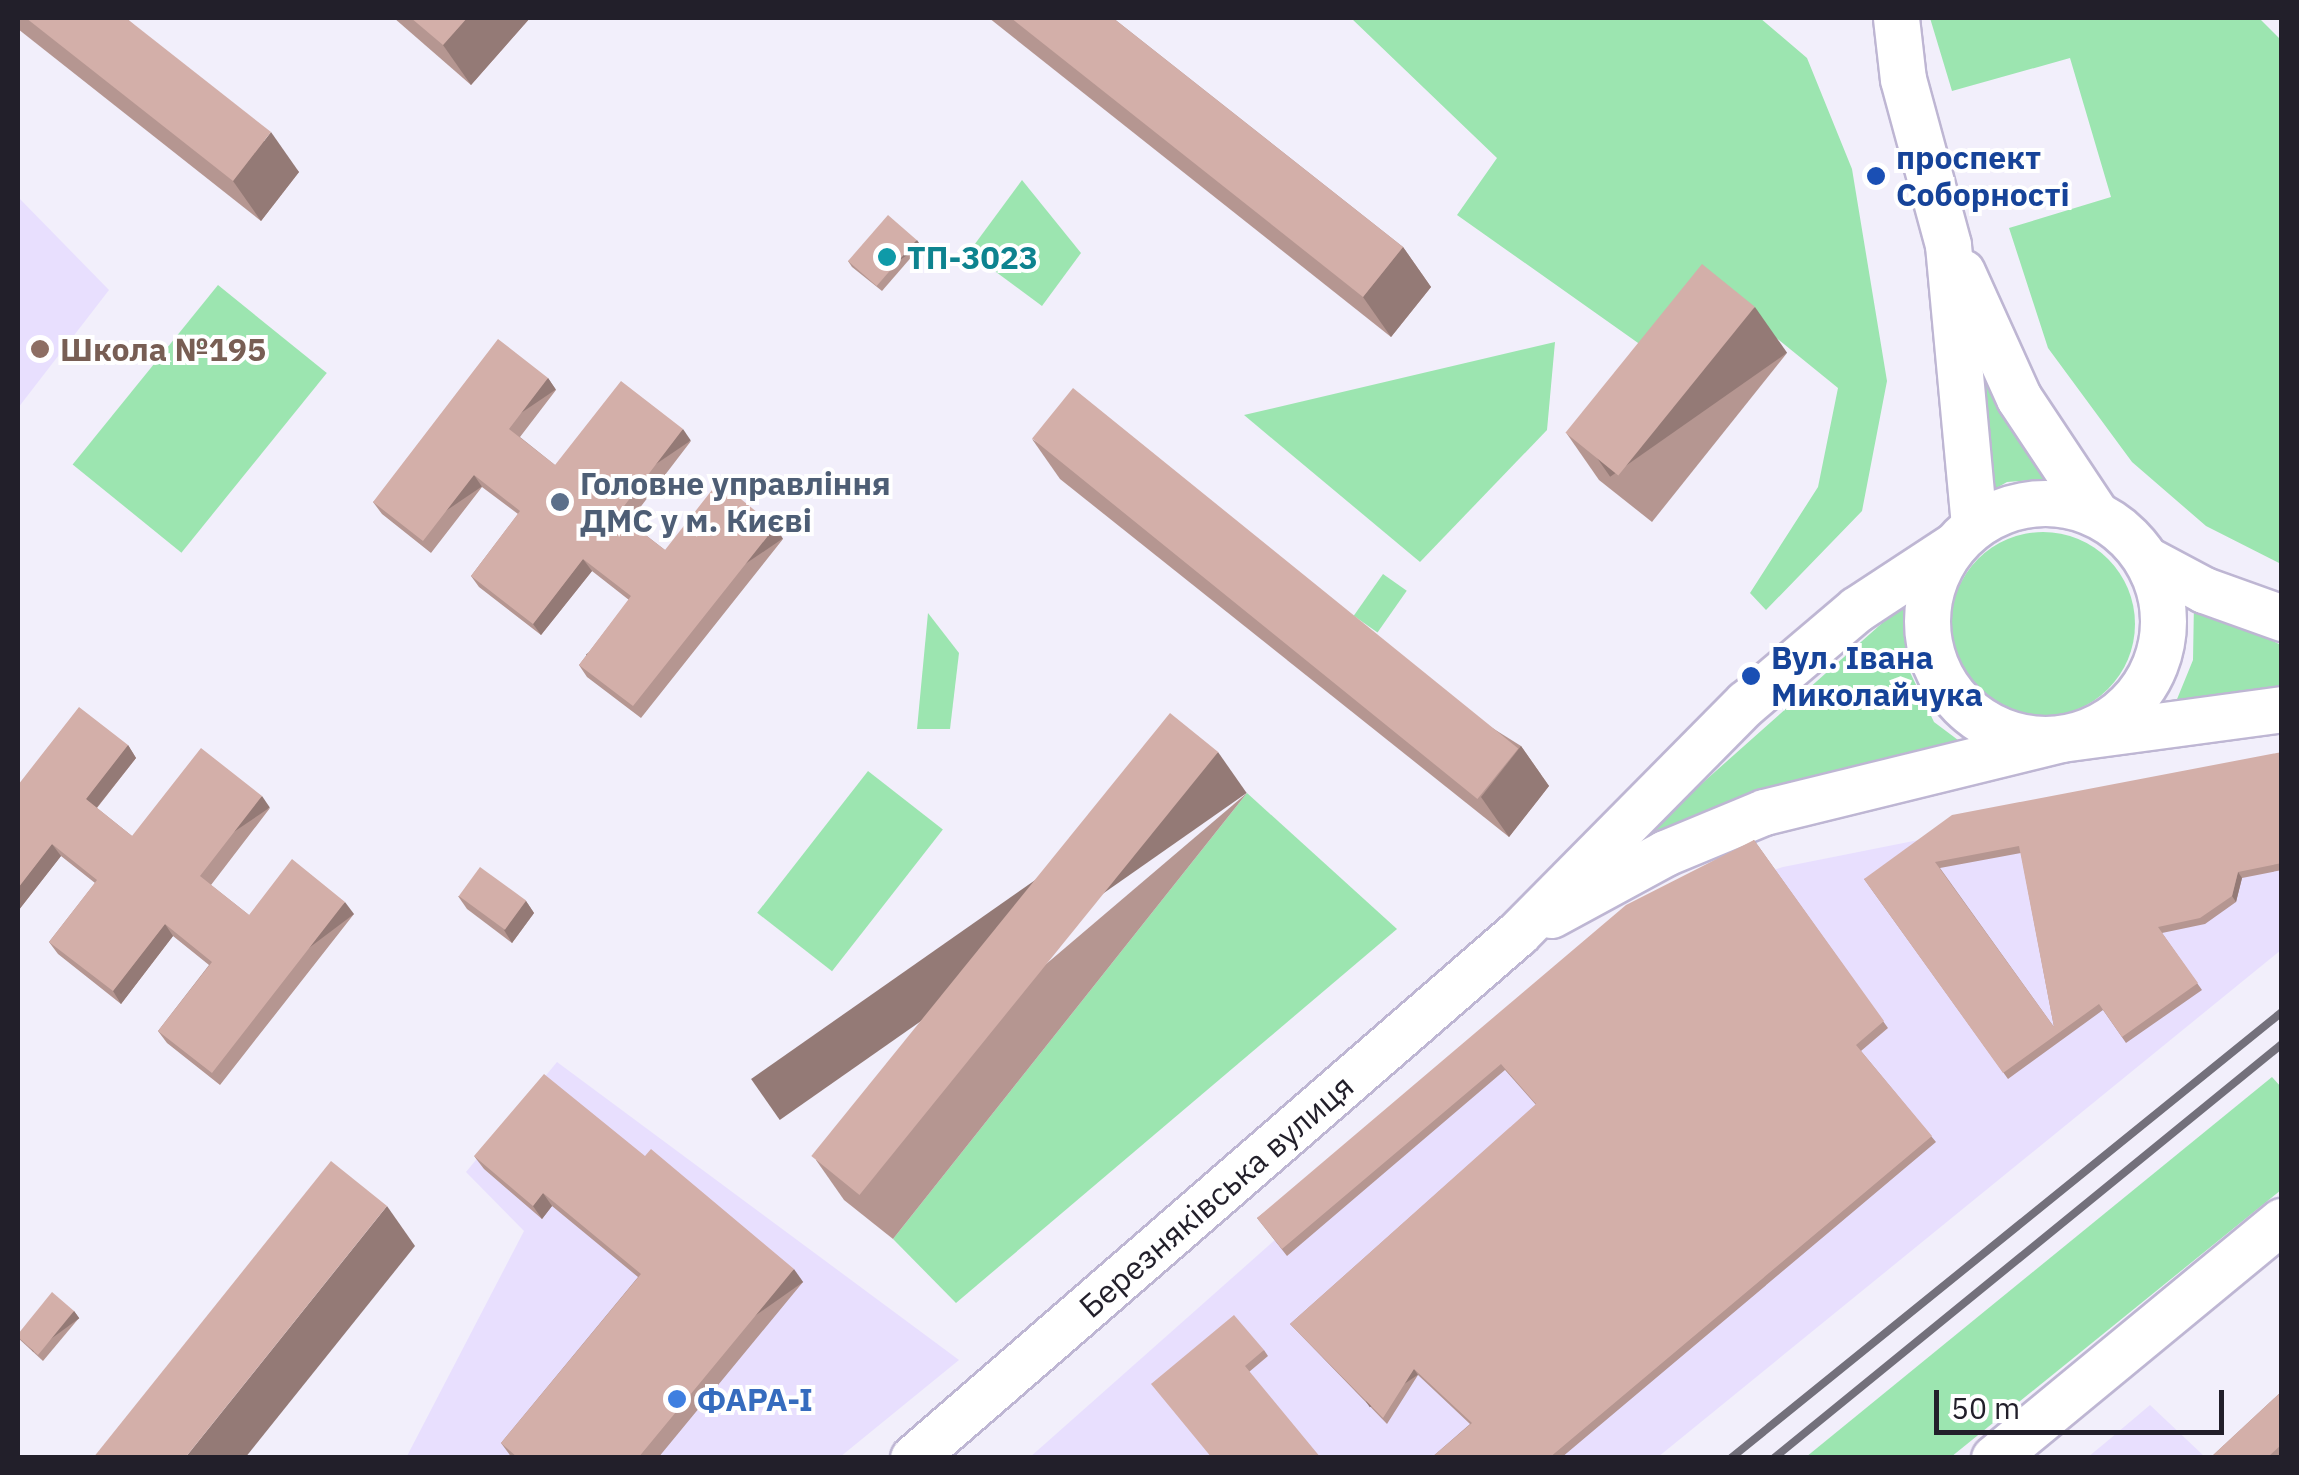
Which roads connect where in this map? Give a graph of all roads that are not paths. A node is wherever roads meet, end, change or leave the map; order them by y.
1 (1872, 18) edge
2 (1896, 18) edge
3 (1903, 80) junction
4 (1948, 245) junction
5 (2096, 514) junction
6 (1964, 536) junction
7 (2146, 560) junction
8 (2282, 618) edge
9 (2282, 710) edge
10 (2060, 739) junction
11 (1518, 933) junction
12 (2282, 1222) edge
13 (913, 1458) edge
14 (1994, 1458) edge

1 - 3 street
2 - 3 street
3 - 4 street
4 - 5 street
4 - 6 street
5 - 6 street
5 - 7 street
6 - 10 street
6 - 11 street, Березняківська вулиця
7 - 8 street
7 - 10 street
9 - 10 street
10 - 11 street, Березняківська вулиця
11 - 13 street, Березняківська вулиця
12 - 14 street

